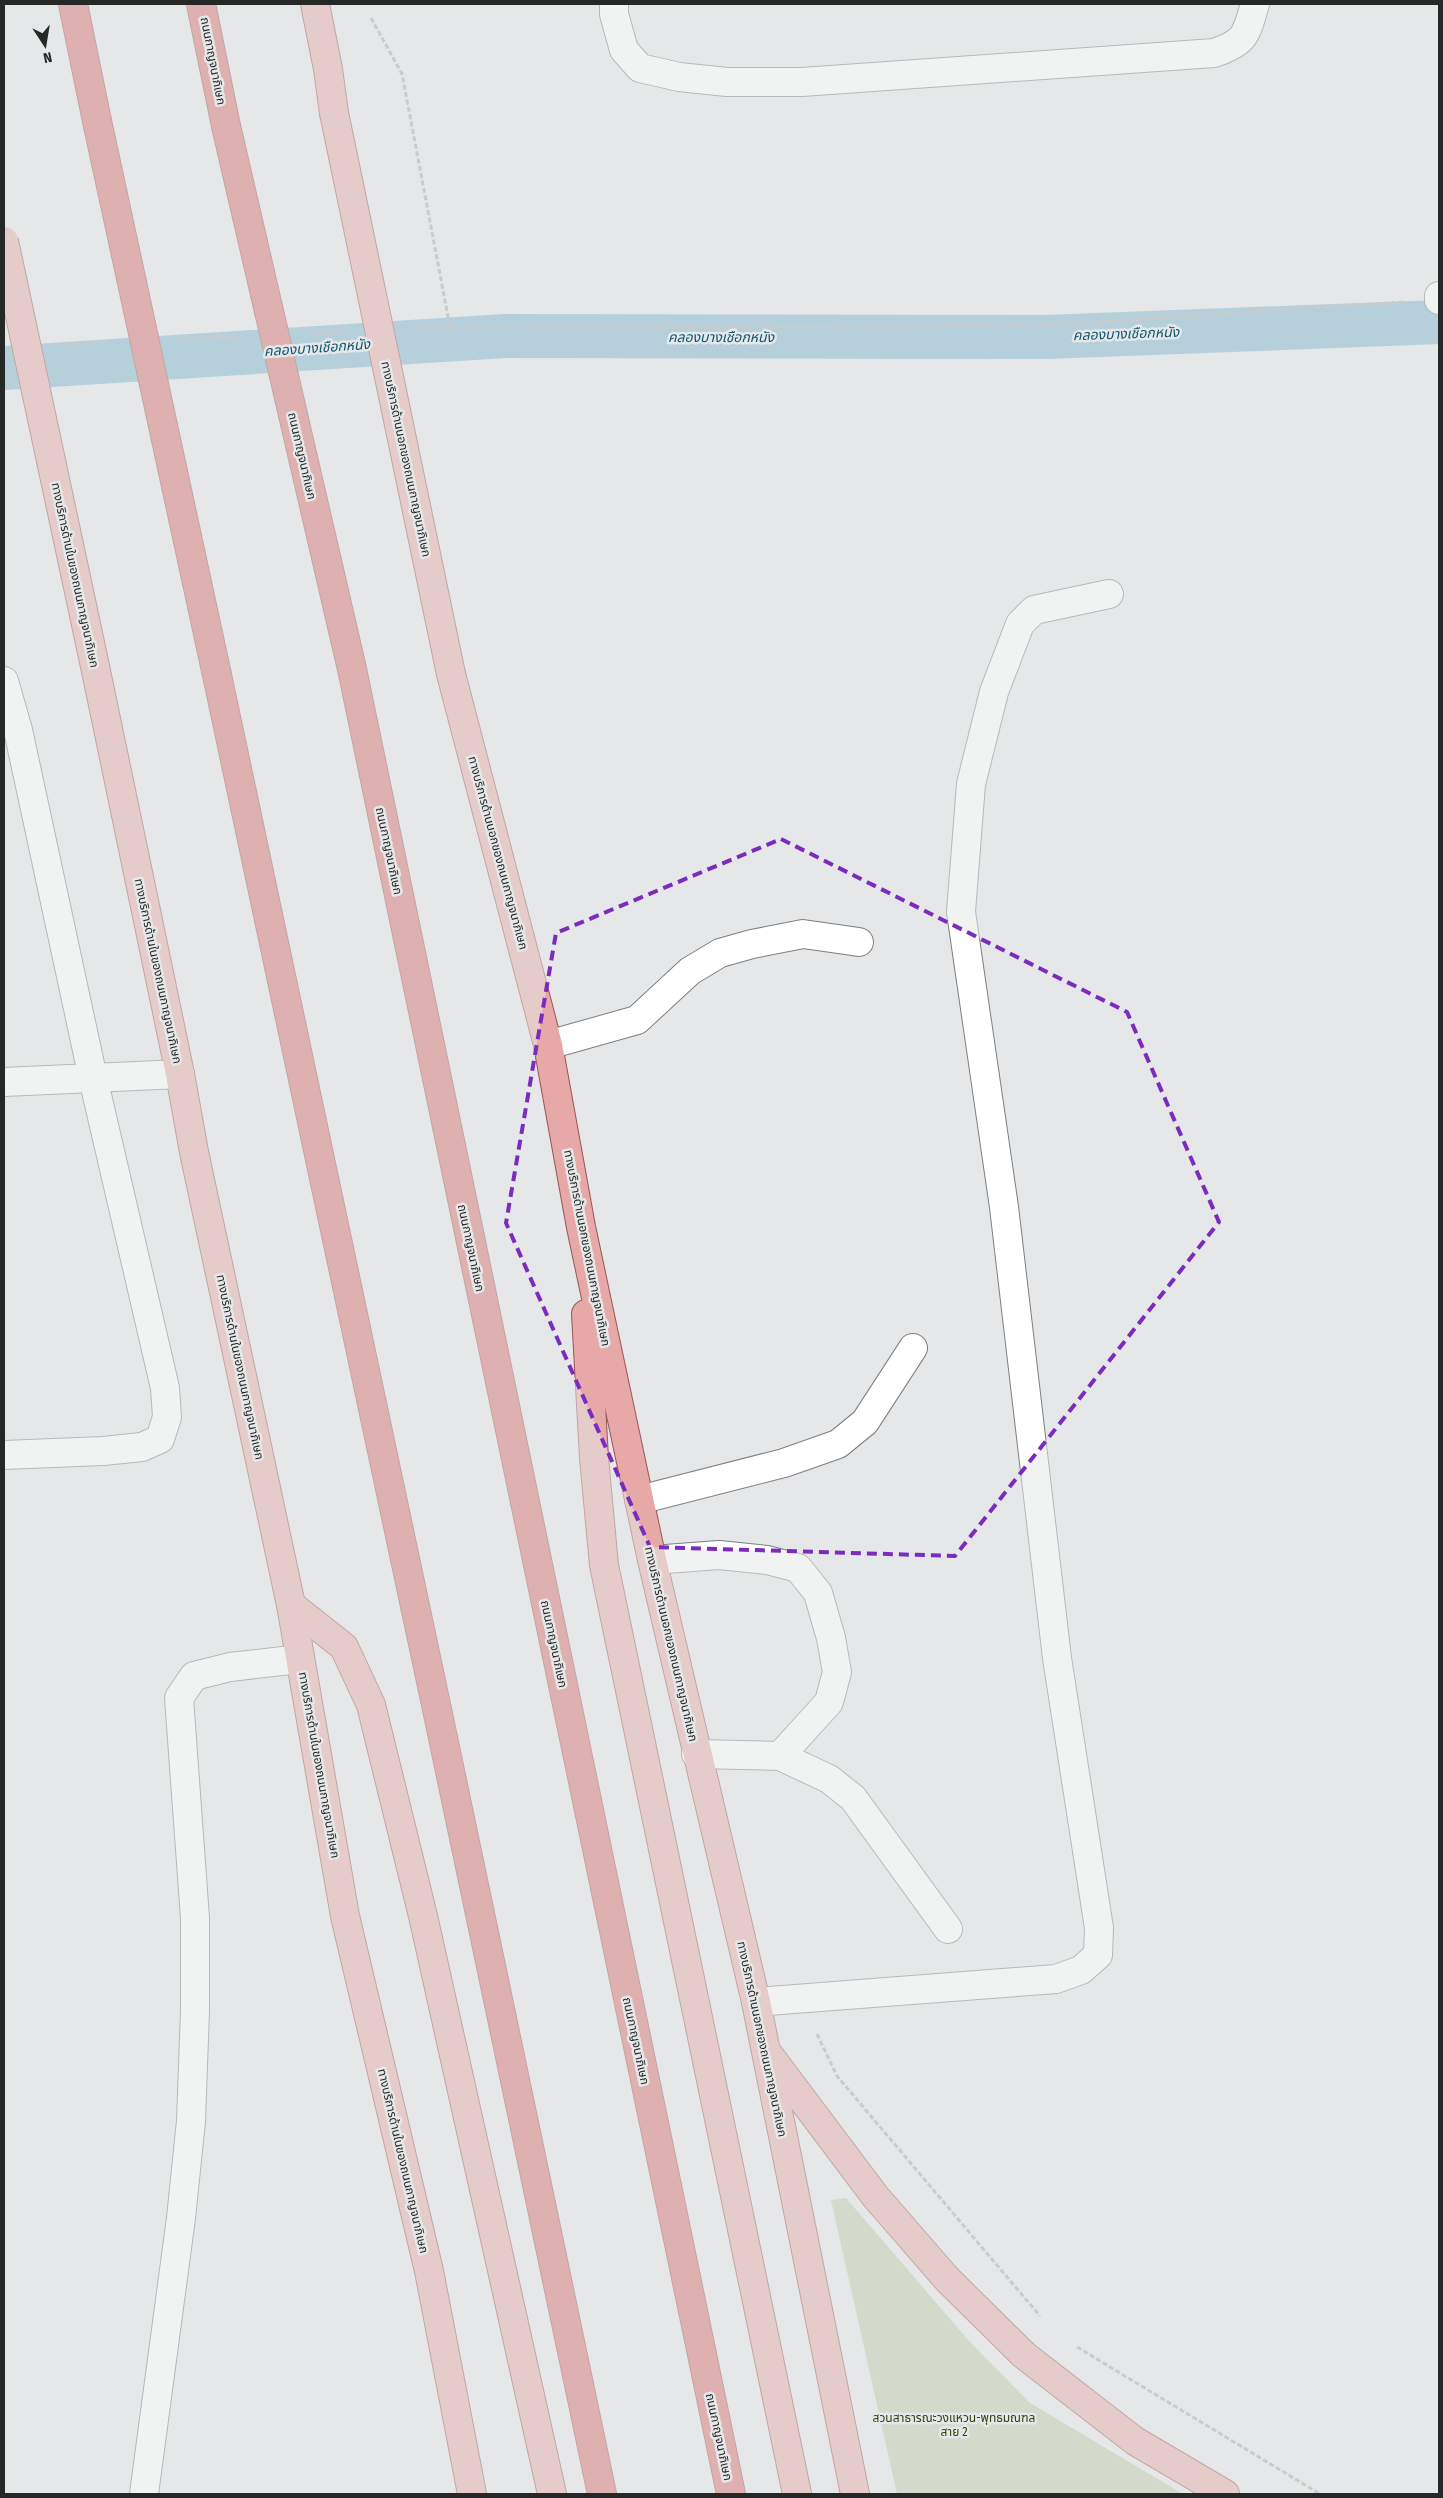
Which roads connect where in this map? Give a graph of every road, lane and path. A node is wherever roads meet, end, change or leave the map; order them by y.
1 (73, 4) edge
2 (201, 4) edge
3 (315, 4) edge
4 (614, 4) edge
5 (1255, 4) edge
6 (371, 18) dead end
7 (4, 241) edge
8 (1439, 296) edge
9 (1439, 300) edge
10 (450, 327) junction
11 (413, 329) dead end
12 (353, 332) dead end
13 (303, 334) dead end
14 (243, 336) dead end
15 (173, 340) dead end
16 (114, 342) dead end
17 (54, 345) dead end
18 (1109, 594) dead end
19 (4, 681) edge
20 (859, 942) dead end
21 (548, 1045) junction
22 (180, 1074) junction
23 (93, 1078) junction
24 (4, 1082) edge
25 (581, 1227) junction
26 (913, 1348) dead end
27 (4, 1455) edge
28 (639, 1500) junction
29 (652, 1560) junction
30 (292, 1606) junction
31 (300, 1659) junction
32 (696, 1754) junction
33 (780, 1756) junction
34 (948, 1929) dead end
35 (807, 1998) junction
36 (756, 2002) junction
37 (765, 2050) junction
38 (1042, 2319) dead end
39 (1071, 2344) dead end
40 (144, 2494) edge
41 (472, 2494) edge
42 (552, 2494) edge
43 (602, 2494) edge
44 (731, 2494) edge
45 (798, 2494) edge
46 (855, 2494) edge
47 (1225, 2494) edge
48 (1320, 2494) edge

1 - 43 highway, bridge
2 - 44 highway, ถนนกาญจนาภิเษก, bridge
3 - 21 main road, ทางบริการด้านนอกของถนนกาญจนาภิเษก, bridge
4 - 5 street
6 - 10 path
7 - 22 main road, ทางบริการด้านในของถนนกาญจนาภิเษก, bridge
8 - 9 street
9 - 10 path
10 - 11 path
12 - 13 path
14 - 15 path
16 - 17 path
18 - 35 street
19 - 23 street
20 - 21 street
21 - 25 main road, ทางบริการด้านนอกของถนนกาญจนาภิเษก
22 - 23 street
22 - 30 main road, ทางบริการด้านในของถนนกาญจนาภิเษก
23 - 24 street
23 - 27 street
25 - 28 main road, ทางบริการด้านนอกของถนนกาญจนาภิเษก
25 - 45 main road
26 - 28 street
28 - 29 main road, ทางบริการด้านนอกของถนนกาญจนาภิเษก
29 - 32 main road, ทางบริการด้านนอกของถนนกาญจนาภิเษก
29 - 33 street
30 - 31 main road, ทางบริการด้านในของถนนกาญจนาภิเษก
30 - 42 main road
31 - 40 street
31 - 41 main road, ทางบริการด้านในของถนนกาญจนาภิเษก
32 - 33 street
32 - 36 main road, ทางบริการด้านนอกของถนนกาญจนาภิเษก
33 - 34 street
35 - 36 street
35 - 38 path
36 - 37 main road, ทางบริการด้านนอกของถนนกาญจนาภิเษก
37 - 46 main road, ทางบริการด้านนอกของถนนกาญจนาภิเษก
37 - 47 main road
39 - 48 path

